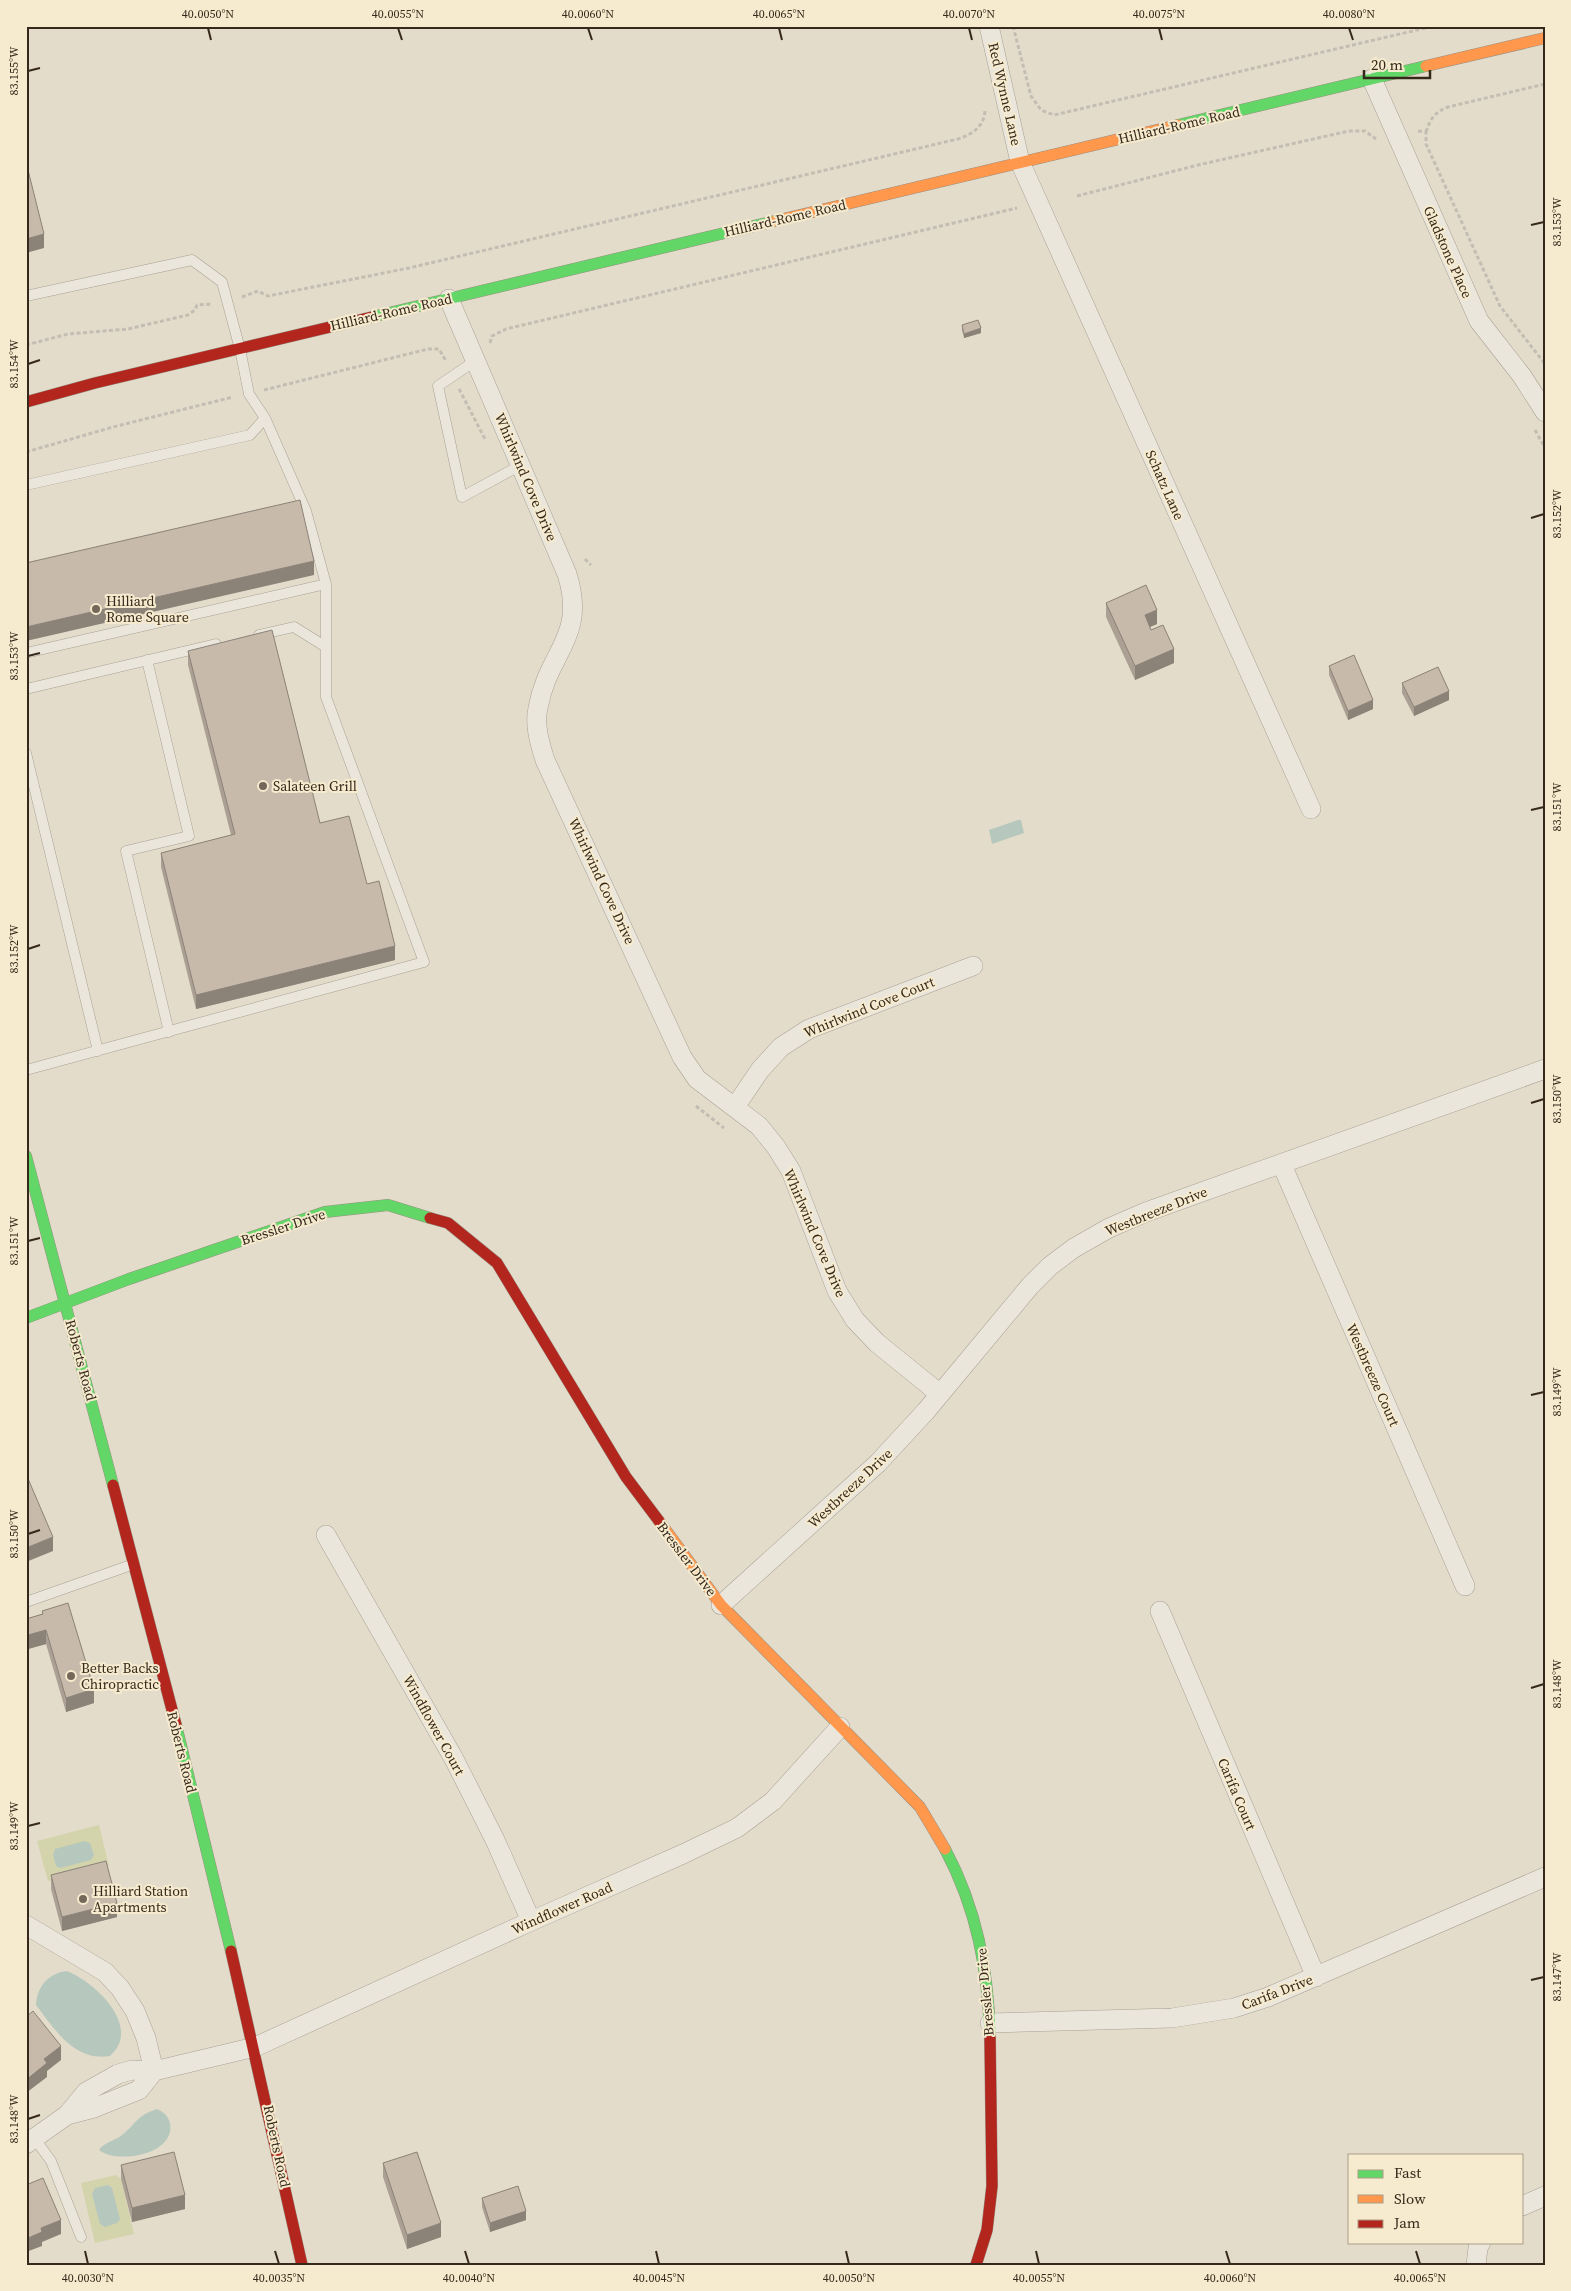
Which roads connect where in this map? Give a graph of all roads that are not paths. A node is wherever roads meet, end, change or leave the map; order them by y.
1 (989, 26) edge
2 (1540, 35) edge
3 (1372, 79) junction
4 (1020, 162) junction
5 (26, 296) edge
6 (449, 299) junction
7 (240, 349) junction
8 (475, 361) junction
9 (26, 402) edge
10 (265, 418) junction
11 (1538, 418) edge
12 (520, 465) junction
13 (26, 485) edge
14 (326, 584) junction
15 (248, 637) edge
16 (229, 641) edge
17 (326, 647) junction
18 (26, 652) edge
19 (147, 660) junction
20 (26, 689) edge
21 (26, 753) edge
22 (1311, 809) dead end
23 (973, 966) dead end
24 (169, 1032) junction
25 (98, 1051) junction
26 (1545, 1069) edge
27 (26, 1070) edge
28 (735, 1107) junction
29 (26, 1156) edge
30 (1282, 1165) junction
31 (66, 1302) junction
32 (26, 1318) edge
33 (940, 1394) junction
34 (326, 1535) dead end
35 (135, 1564) junction
36 (1465, 1586) dead end
37 (26, 1602) edge
38 (722, 1605) junction
39 (1160, 1611) dead end
40 (840, 1727) junction
41 (1545, 1877) edge
42 (531, 1921) junction
43 (26, 1925) edge
44 (1316, 1976) junction
45 (990, 2023) junction
46 (255, 2047) junction
47 (154, 2071) junction
48 (30, 2141) edge
49 (1545, 2196) edge
50 (1524, 2205) edge
51 (81, 2237) dead end
52 (302, 2265) edge
53 (976, 2265) edge

1 - 4 street, Red Wynne Lane
2 - 3 main road, Hilliard-Rome Road
3 - 4 main road, Hilliard-Rome Road
3 - 11 street, Gladstone Place
4 - 6 main road, Hilliard-Rome Road
4 - 22 street, Schatz Lane
5 - 7 lane
6 - 7 main road, Hilliard-Rome Road
6 - 8 street, Whirlwind Cove Drive
7 - 9 main road, Hilliard-Rome Road
7 - 10 lane
8 - 12 street, Whirlwind Cove Drive
8 - 12 lane
10 - 13 lane
10 - 14 lane
12 - 28 street, Whirlwind Cove Drive
14 - 17 lane
14 - 18 lane
15 - 17 lane
16 - 19 lane
17 - 24 lane
19 - 20 lane
19 - 24 lane
21 - 25 lane
23 - 28 street, Whirlwind Cove Court
24 - 25 lane
25 - 27 lane
26 - 30 street, Westbreeze Drive
28 - 33 street, Whirlwind Cove Drive
29 - 31 main road, Roberts Road
30 - 33 street, Westbreeze Drive
30 - 36 street, Westbreeze Court
31 - 32 main road, Bressler Drive
31 - 35 main road, Roberts Road
31 - 38 main road, Bressler Drive
33 - 38 street, Westbreeze Drive
34 - 42 street, Windflower Court
35 - 37 lane
35 - 46 main road, Roberts Road
38 - 40 main road, Bressler Drive
39 - 44 street, Carifa Court
40 - 42 street, Windflower Road
40 - 45 main road, Bressler Drive
41 - 44 street, Carifa Drive
42 - 46 street, Windflower Road
43 - 47 street
44 - 45 street, Carifa Drive
45 - 53 main road, Bressler Drive
46 - 47 street, Windflower Road
46 - 52 main road, Roberts Road
47 - 48 street, Windflower Road
48 - 51 lane
49 - 50 street

